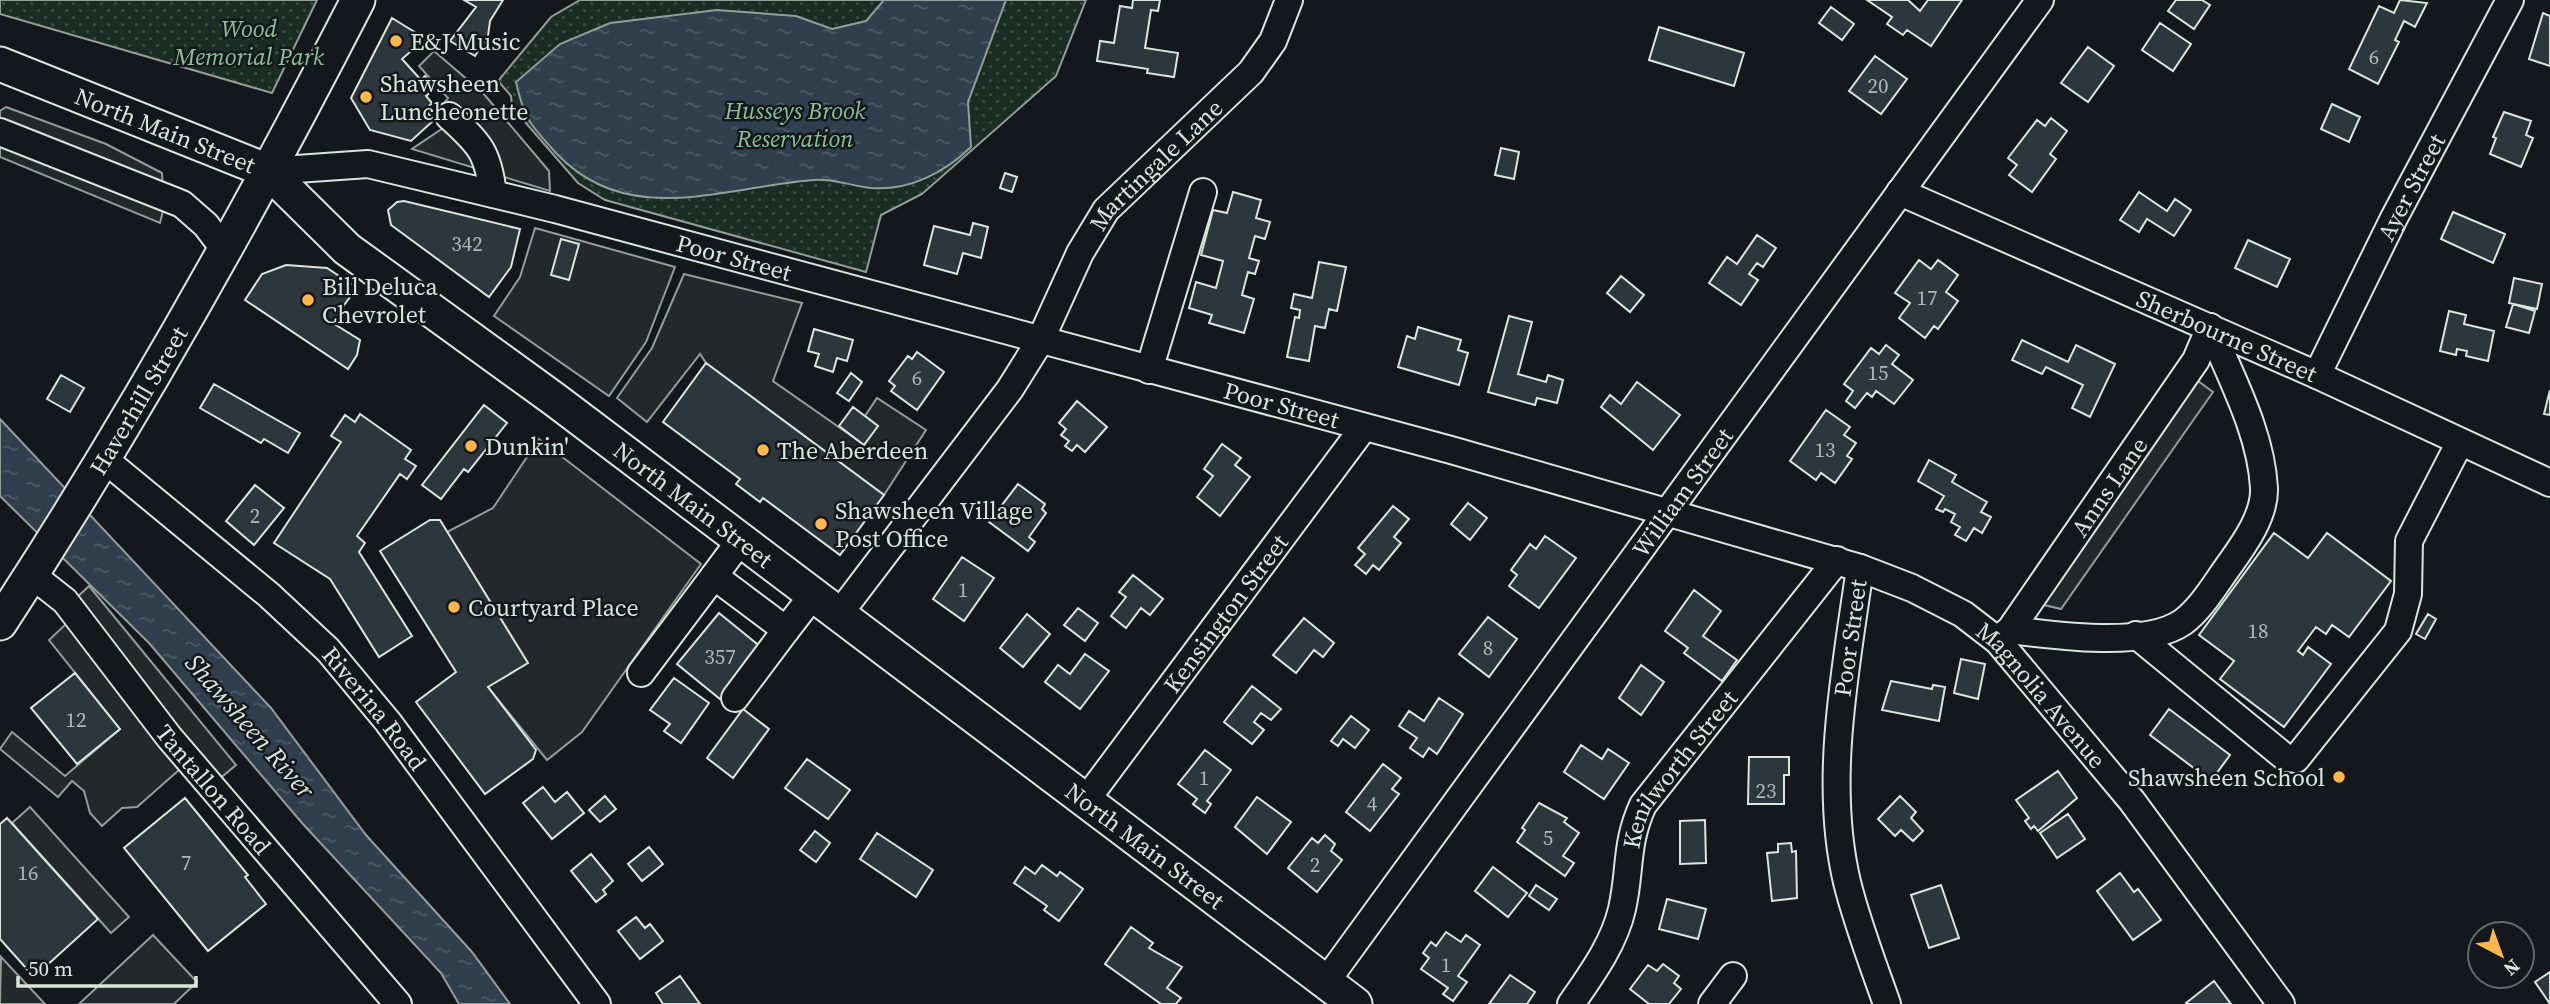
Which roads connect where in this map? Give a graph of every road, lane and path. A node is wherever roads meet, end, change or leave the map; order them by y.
1 (358, 0) edge
2 (1289, 0) edge
3 (2040, 0) edge
4 (2510, 0) edge
5 (0, 64) edge
6 (449, 116) dead end
7 (0, 132) edge
8 (268, 171) junction
9 (1203, 191) dead end
10 (1900, 192) junction
11 (493, 194) junction
12 (224, 249) junction
13 (2210, 327) junction
14 (1040, 341) junction
15 (1149, 370) junction
16 (2317, 375) junction
17 (1364, 427) junction
18 (2460, 442) junction
19 (96, 472) junction
20 (2550, 483) edge
21 (1669, 511) junction
22 (740, 541) junction
23 (1849, 564) junction
24 (37, 566) junction
25 (714, 576) junction
26 (826, 605) junction
27 (0, 623) edge
28 (786, 631) junction
29 (2004, 635) junction
30 (2136, 635) junction
31 (641, 673) dead end
32 (735, 698) dead end
33 (1086, 800) junction
34 (1733, 976) dead end
35 (1336, 994) edge
36 (398, 1004) edge
37 (597, 1004) edge
38 (1355, 1004) edge
39 (1572, 1004) edge
40 (1712, 1004) edge
41 (1887, 1004) edge
42 (2281, 1004) edge

1 - 8 main road, Haverhill Street
2 - 14 street, Martingale Lane
3 - 10 street, William Street
4 - 16 street, Ayer Street
5 - 8 main road, North Main Street
6 - 11 street
7 - 12 street
8 - 11 street, Poor Street
8 - 12 main road, Haverhill Street
8 - 22 main road, North Main Street
9 - 15 street
10 - 13 street, Sherbourne Street
10 - 21 street, William Street
11 - 14 street, Poor Street
12 - 19 main road, Haverhill Street
13 - 16 street, Sherbourne Street
13 - 29 street, Anns Lane
13 - 30 street
14 - 15 street, Poor Street
14 - 26 street, Martingale Lane
15 - 17 street, Poor Street
16 - 18 street, Sherbourne Street
17 - 21 street, Poor Street
17 - 33 street, Kensington Street
18 - 20 street, Sherbourne Street
18 - 30 street
19 - 24 main road, Haverhill Street
19 - 37 street, Riverina Road
21 - 23 street, Poor Street
21 - 35 street, William Street
22 - 25 street
22 - 26 main road, North Main Street
23 - 29 street, Magnolia Avenue
23 - 39 street, Kenilworth Street
23 - 41 street, Poor Street
24 - 27 main road, Haverhill Street
24 - 36 street, Tantallon Road
25 - 28 street
25 - 31 street
26 - 28 street, Martingale Lane
26 - 33 main road, North Main Street
28 - 32 street, Martingale Lane
29 - 30 street
29 - 42 street, Magnolia Avenue
33 - 35 main road, North Main Street
34 - 40 street
35 - 38 main road, North Main Street

